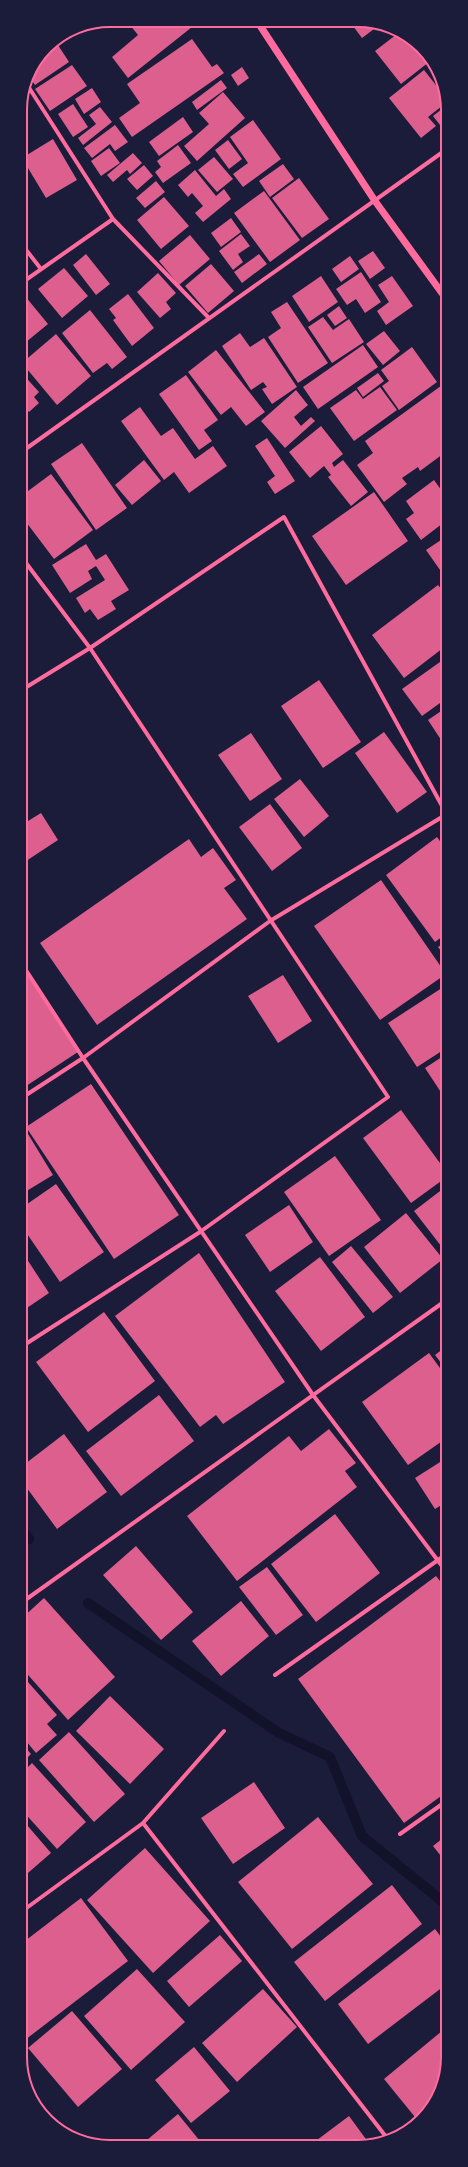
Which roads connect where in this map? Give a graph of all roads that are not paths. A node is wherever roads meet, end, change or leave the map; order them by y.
1 (261, 27) edge
2 (30, 89) edge
3 (441, 153) edge
4 (375, 200) junction
5 (113, 219) junction
6 (27, 251) edge
7 (41, 269) junction
8 (27, 279) edge
9 (441, 292) edge
10 (209, 318) junction
11 (27, 448) edge
12 (27, 564) edge
13 (90, 648) junction
14 (27, 687) edge
15 (441, 803) edge
16 (441, 818) edge
17 (270, 921) junction
18 (27, 972) edge
19 (83, 1058) junction
20 (27, 1094) edge
21 (200, 1232) junction
22 (441, 1304) edge
23 (27, 1343) edge
24 (313, 1395) junction
25 (441, 1559) edge
26 (438, 1561) junction
27 (441, 1565) edge
28 (27, 1599) edge
29 (275, 1675) dead end
30 (224, 1731) dead end
31 (441, 1805) edge
32 (143, 1823) junction
33 (400, 1834) dead end
34 (27, 1908) edge
35 (385, 2136) edge

1 - 4 street
2 - 5 street
3 - 4 street
4 - 9 street
4 - 10 street
5 - 7 street
5 - 10 street
6 - 7 street
7 - 8 street
10 - 11 street
12 - 13 street
13 - 14 street
13 - 15 street
13 - 17 street
16 - 17 street
17 - 19 street
17 - 21 street
18 - 19 street
19 - 20 street
19 - 21 street
21 - 23 street
21 - 24 street
22 - 24 street
24 - 26 street
24 - 28 street
25 - 26 street
26 - 27 street
26 - 29 street
30 - 32 street
31 - 33 street
32 - 34 street
32 - 35 street

